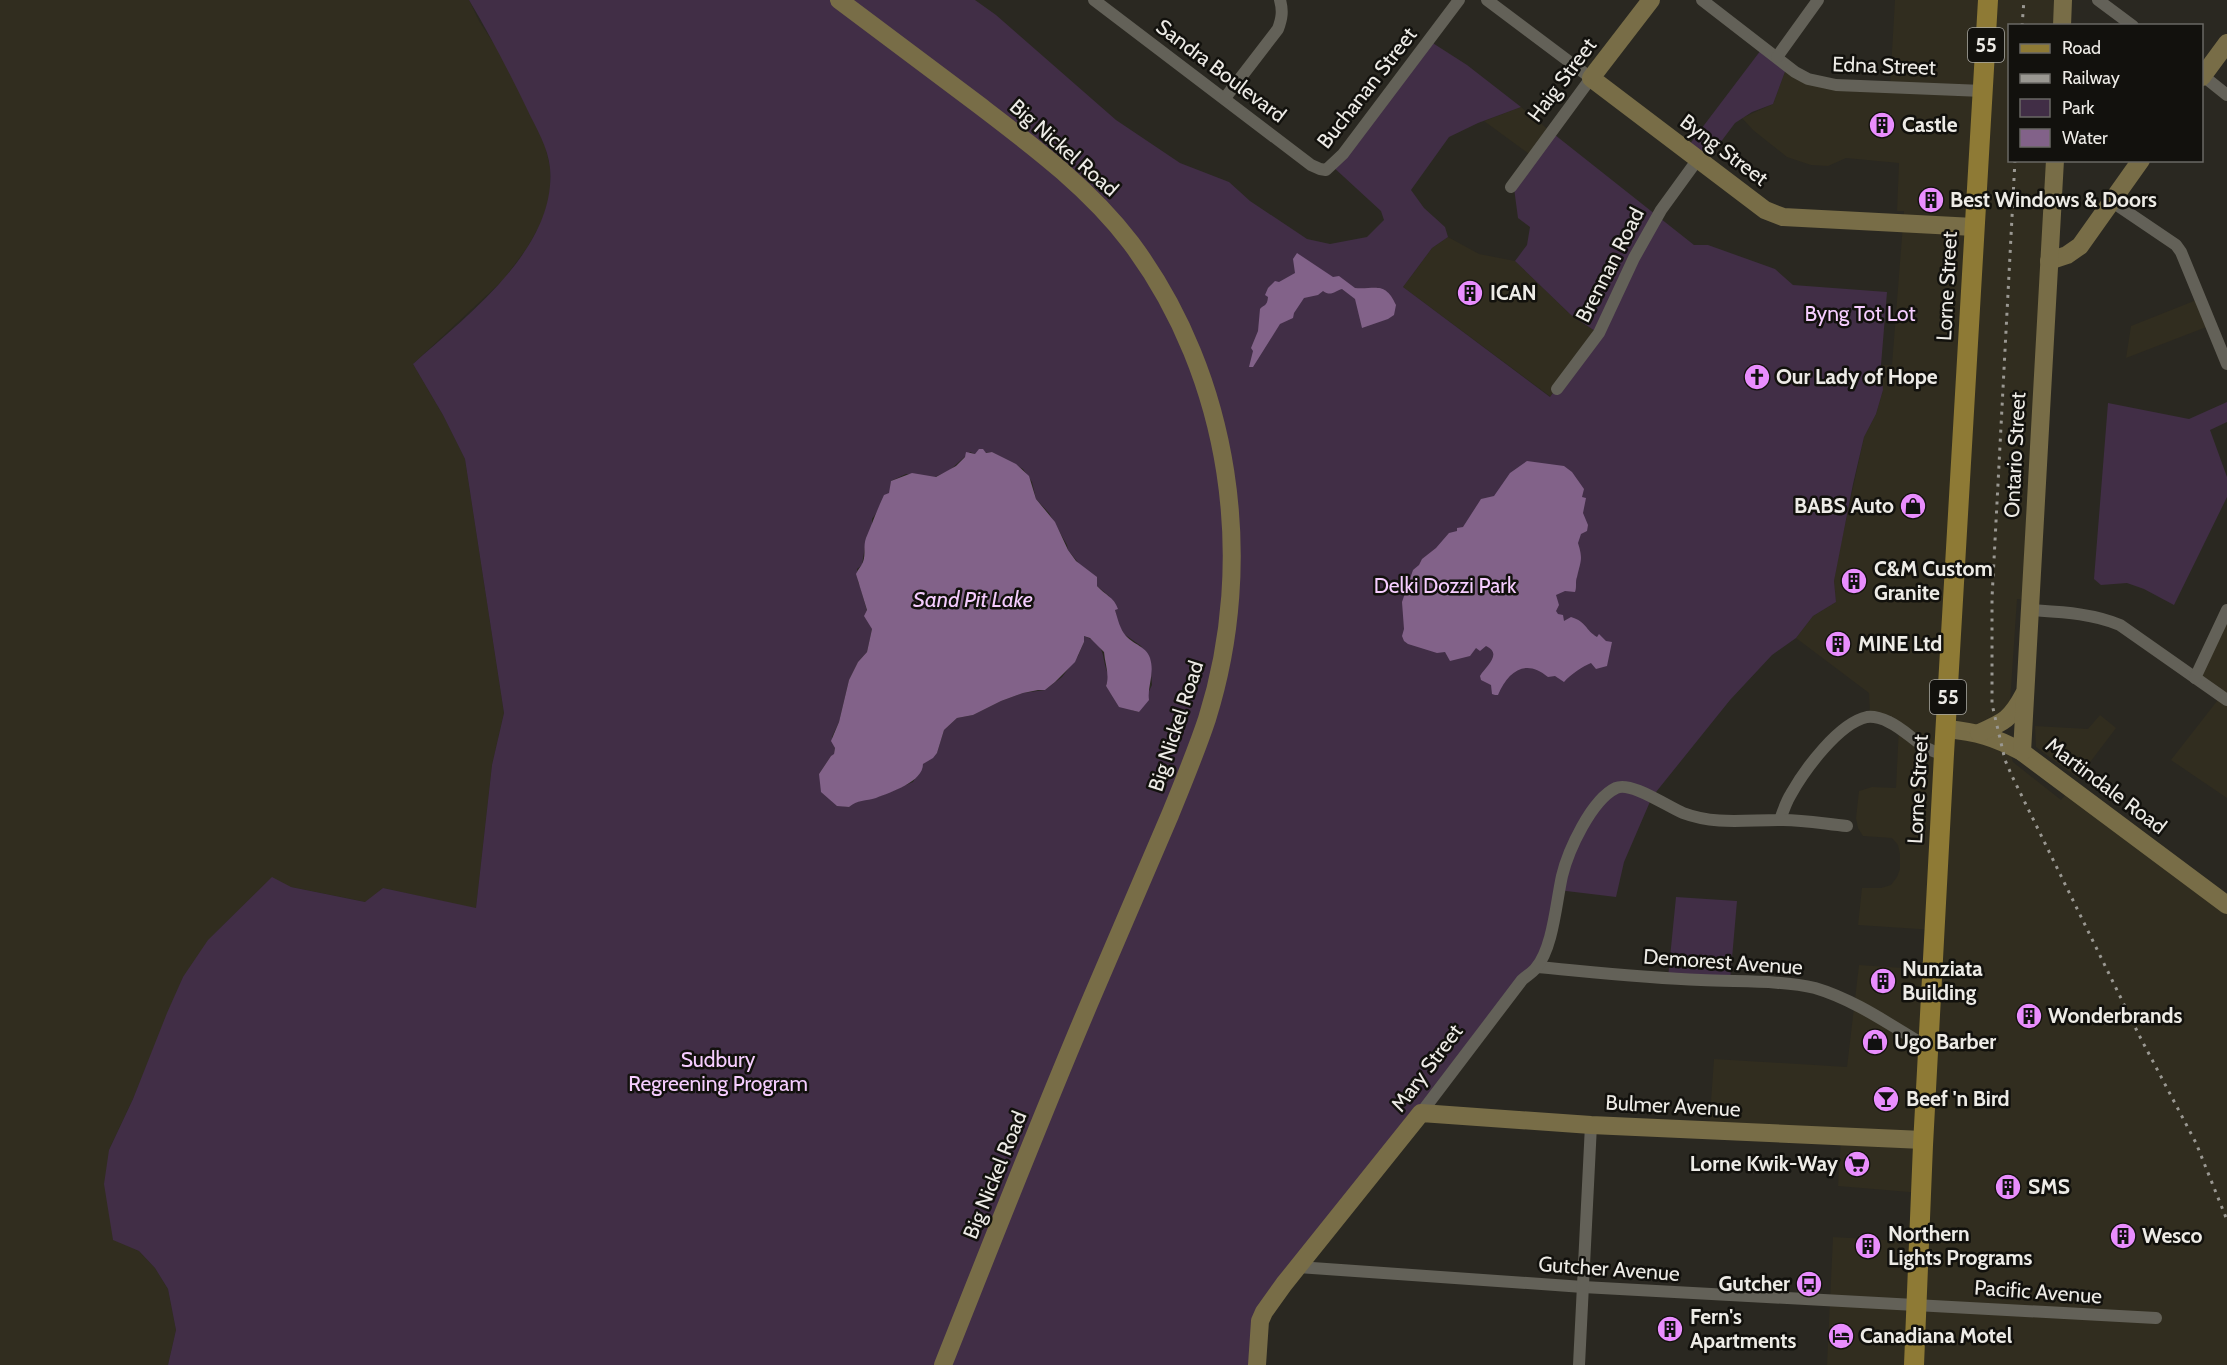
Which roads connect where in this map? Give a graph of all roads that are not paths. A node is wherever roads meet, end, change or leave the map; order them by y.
1 (839, 0) edge
2 (1094, 0) edge
3 (1280, 0) edge
4 (1459, 0) edge
5 (1487, 0) edge
6 (1651, 0) edge
7 (1702, 0) edge
8 (1818, 0) edge
9 (1988, 0) edge
10 (2063, 0) edge
11 (2098, 0) edge
12 (2062, 24) edge
13 (2130, 24) edge
14 (2227, 43) edge
15 (1777, 57) junction
16 (2203, 75) edge
17 (2203, 77) edge
18 (1591, 78) junction
19 (1983, 91) junction
20 (2227, 95) edge
21 (1225, 98) junction
22 (1698, 159) junction
23 (2055, 162) edge
24 (2140, 162) edge
25 (1326, 170) joint
26 (1510, 187) dead end
27 (2111, 201) junction
28 (1974, 227) junction
29 (2049, 261) junction
30 (2227, 364) edge
31 (1557, 389) dead end
32 (2030, 610) junction
33 (2227, 610) edge
34 (2195, 678) junction
35 (2027, 687) junction
36 (2227, 700) edge
37 (1946, 729) junction
38 (1979, 733) junction
39 (2022, 752) junction
40 (1944, 754) junction
41 (1780, 820) junction
42 (1847, 826) dead end
43 (2227, 905) edge
44 (1537, 967) junction
45 (1929, 1048) junction
46 (1421, 1113) junction
47 (1591, 1125) junction
48 (1923, 1140) junction
49 (1298, 1267) junction
50 (1583, 1287) junction
51 (1918, 1304) junction
52 (2156, 1318) dead end
53 (943, 1365) edge
54 (1257, 1365) edge
55 (1579, 1365) edge
56 (1914, 1365) edge

1 - 53 street, Big Nickel Road
2 - 21 street, Sandra Boulevard
3 - 21 street
4 - 25 street, Buchanan Street
5 - 18 street, Byng Street
6 - 18 street, Haig Street
7 - 15 street, Edna Street
8 - 15 street
9 - 19 main road, Lorne Street / 55
10 - 12 street
11 - 13 street
14 - 16 street
15 - 19 street, Edna Street
17 - 20 street
18 - 22 street, Byng Street
18 - 26 street, Haig Street
19 - 28 main road, Lorne Street / 55
21 - 25 street, Sandra Boulevard
22 - 28 street, Byng Street
22 - 31 street, Brennan Road
23 - 29 street, Ontario Street
24 - 27 street
27 - 29 street
27 - 30 street
28 - 37 main road, Lorne Street / 55
29 - 32 street, Ontario Street
32 - 34 street
32 - 35 street, Ontario Street
33 - 34 street
34 - 36 street
35 - 38 street
35 - 39 street, Ontario Street
37 - 38 street, Martindale Road
37 - 40 main road, Lorne Street / 55
38 - 39 street, Martindale Road
39 - 43 street, Martindale Road
40 - 41 street
40 - 45 main road, Lorne Street / 55
41 - 42 street
41 - 44 street, Mary Street
44 - 45 street, Demorest Avenue
44 - 46 street, Mary Street
45 - 48 main road, Lorne Street / 55
46 - 47 street, Bulmer Avenue
46 - 49 street, Mary Street
47 - 48 street, Bulmer Avenue
47 - 50 street
48 - 51 main road, Lorne Street / 55
49 - 50 street, Gutcher Avenue
49 - 54 street, Mary Street
50 - 51 street, Gutcher Avenue
50 - 55 street
51 - 52 street, Pacific Avenue
51 - 56 main road, Lorne Street / 55

